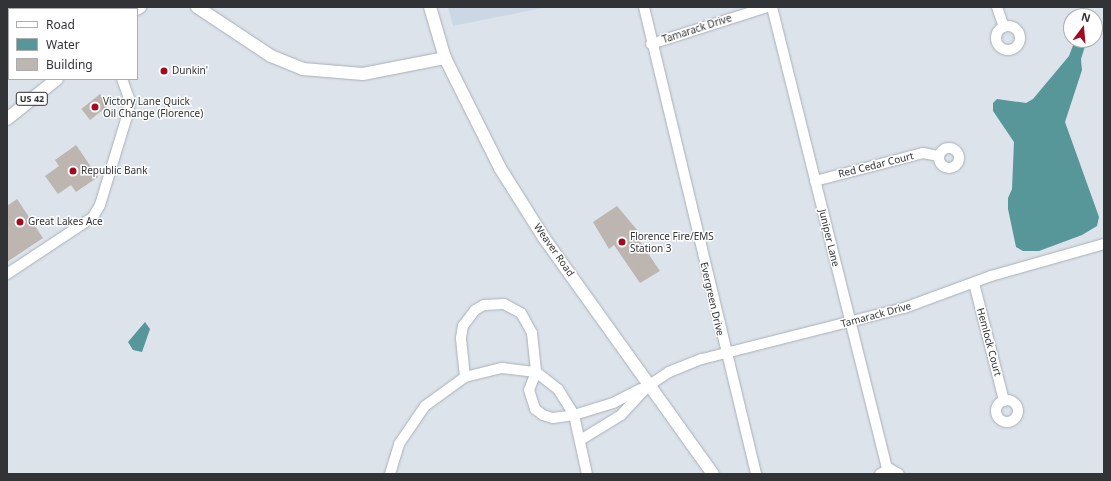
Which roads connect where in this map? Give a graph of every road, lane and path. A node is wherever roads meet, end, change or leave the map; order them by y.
1 (197, 7) edge
2 (430, 7) edge
3 (644, 7) edge
4 (767, 7) edge
5 (772, 7) edge
6 (998, 7) edge
7 (1004, 27) dead end
8 (651, 44) junction
9 (445, 58) junction
10 (56, 80) edge
11 (122, 80) edge
12 (7, 119) edge
13 (938, 156) dead end
14 (815, 181) junction
15 (1104, 244) edge
16 (7, 274) edge
17 (974, 283) junction
18 (849, 322) junction
19 (724, 352) junction
20 (536, 372) junction
21 (465, 378) junction
22 (648, 386) junction
23 (1004, 401) dead end
24 (574, 415) junction
25 (582, 438) junction
26 (884, 472) edge
27 (390, 474) edge
28 (587, 474) edge
29 (713, 474) edge
30 (756, 474) edge
31 (899, 474) edge

1 - 9 main road
2 - 9 main road, Weaver Road
3 - 8 street, Evergreen Drive
4 - 8 street, Tamarack Drive
5 - 14 street, Juniper Lane
6 - 7 street
8 - 19 street, Evergreen Drive
9 - 22 main road, Weaver Road
10 - 12 main road, US 42
11 - 16 street
13 - 14 street, Red Cedar Court
14 - 18 street, Juniper Lane
15 - 17 street, Tamarack Drive
17 - 18 street, Tamarack Drive
17 - 23 street, Hemlock Court
18 - 19 street, Tamarack Drive
18 - 26 street, Juniper Lane
19 - 22 street, Tamarack Drive
19 - 30 street, Evergreen Drive
20 - 21 street
20 - 21 street
20 - 24 street
20 - 24 street
21 - 27 street
22 - 24 street
22 - 25 street
22 - 29 main road, Weaver Road
24 - 25 street
25 - 28 street
26 - 31 street, Juniper Lane

